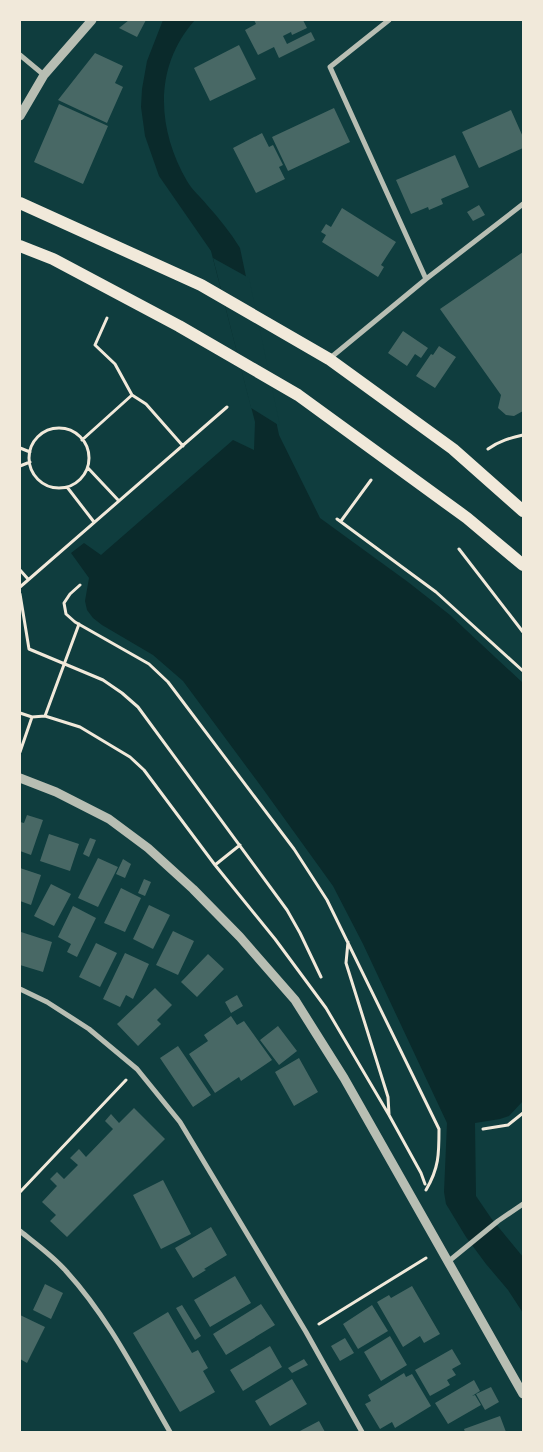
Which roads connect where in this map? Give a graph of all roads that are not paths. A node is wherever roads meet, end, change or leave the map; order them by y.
1 (92, 20) edge
2 (388, 20) edge
3 (20, 54) edge
4 (44, 75) junction
5 (20, 116) edge
6 (20, 203) edge
7 (523, 204) edge
8 (20, 246) edge
9 (426, 279) junction
10 (329, 359) junction
11 (523, 511) edge
12 (523, 565) edge
13 (20, 778) edge
14 (20, 989) edge
15 (523, 1204) edge
16 (20, 1231) edge
17 (449, 1261) junction
18 (523, 1394) edge
19 (170, 1432) edge
20 (362, 1432) edge

1 - 4 street
2 - 9 street
3 - 4 street
4 - 5 street
6 - 10 main road
7 - 9 street
8 - 12 main road
9 - 10 street
10 - 11 main road
13 - 17 street
14 - 20 street
15 - 17 street
16 - 19 street
17 - 18 street

